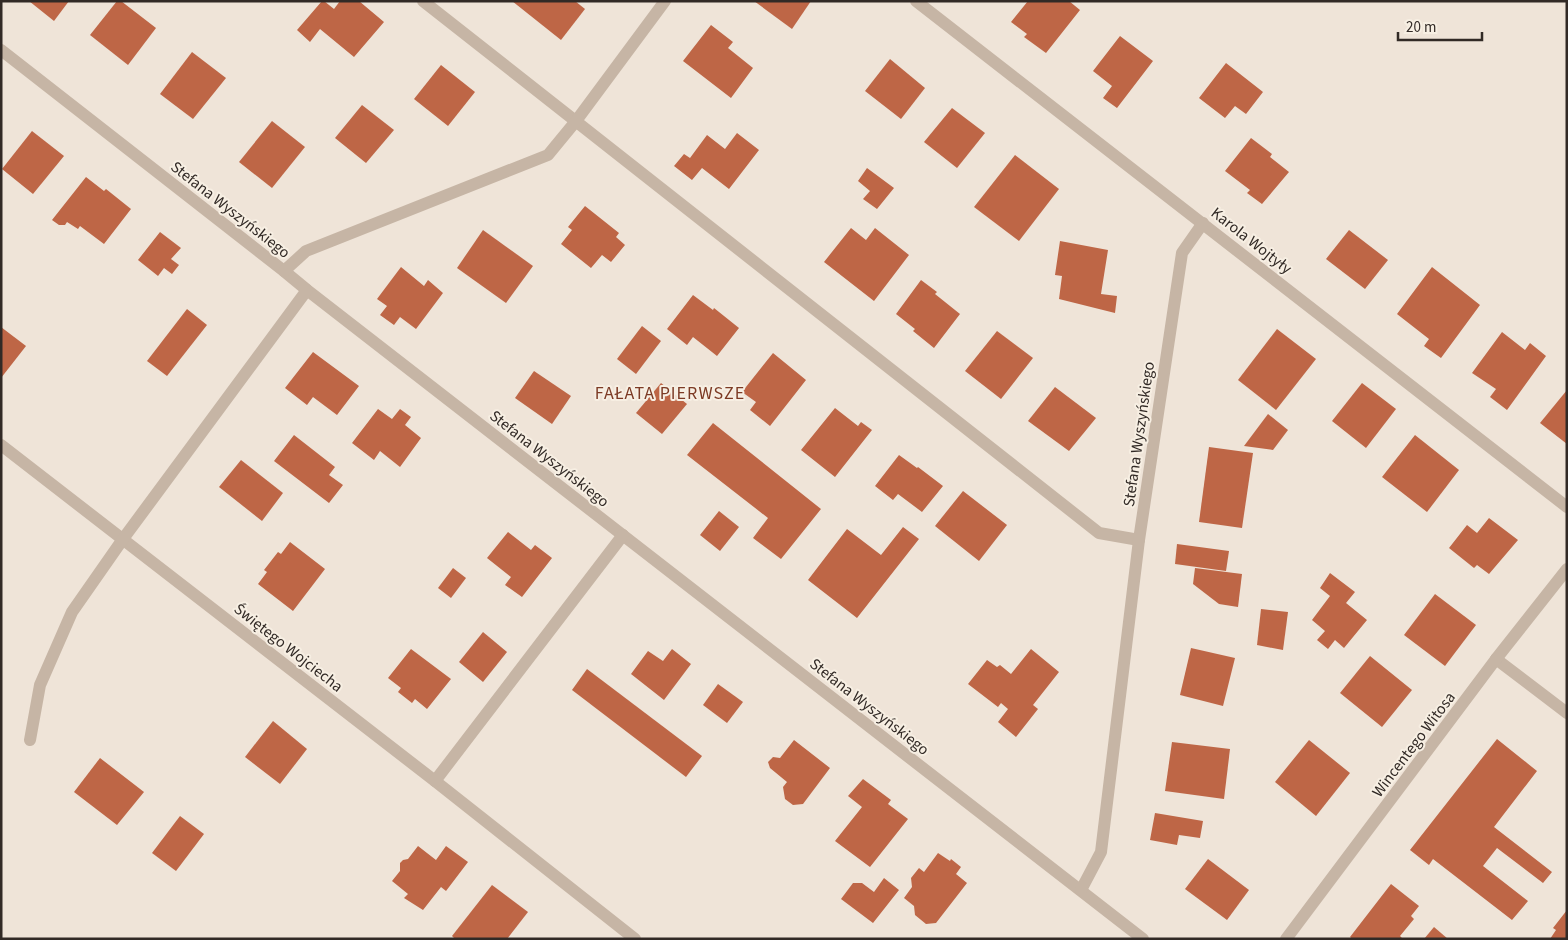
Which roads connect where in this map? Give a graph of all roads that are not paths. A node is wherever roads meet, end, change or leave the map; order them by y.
1 (423, 1) edge
2 (665, 1) edge
3 (916, 1) edge
4 (1, 50) edge
5 (576, 121) junction
6 (1203, 223) junction
7 (284, 271) junction
8 (307, 290) junction
9 (1, 445) edge
10 (1567, 507) edge
11 (623, 535) junction
12 (123, 539) junction
13 (1139, 540) junction
14 (1567, 569) edge
15 (1496, 660) junction
16 (1567, 713) edge
17 (30, 740) dead end
18 (435, 781) junction
19 (1081, 890) junction
20 (635, 939) edge
21 (1143, 939) edge
22 (1286, 939) edge

1 - 5 street
2 - 5 street
3 - 6 street, Karola Wojtyły
4 - 7 street, Stefana Wyszyńskiego
5 - 7 street
5 - 13 street
6 - 10 street, Karola Wojtyły
6 - 13 street, Stefana Wyszyńskiego
7 - 8 street, Stefana Wyszyńskiego
8 - 11 street, Stefana Wyszyńskiego
8 - 12 street
9 - 12 street, Świętego Wojciecha
11 - 18 street
11 - 19 street, Stefana Wyszyńskiego
12 - 17 street
12 - 18 street, Świętego Wojciecha
13 - 19 street, Stefana Wyszyńskiego
14 - 15 street, Wincentego Witosa
15 - 16 street
15 - 22 street, Wincentego Witosa
18 - 20 street, Świętego Wojciecha
19 - 21 street, Stefana Wyszyńskiego

